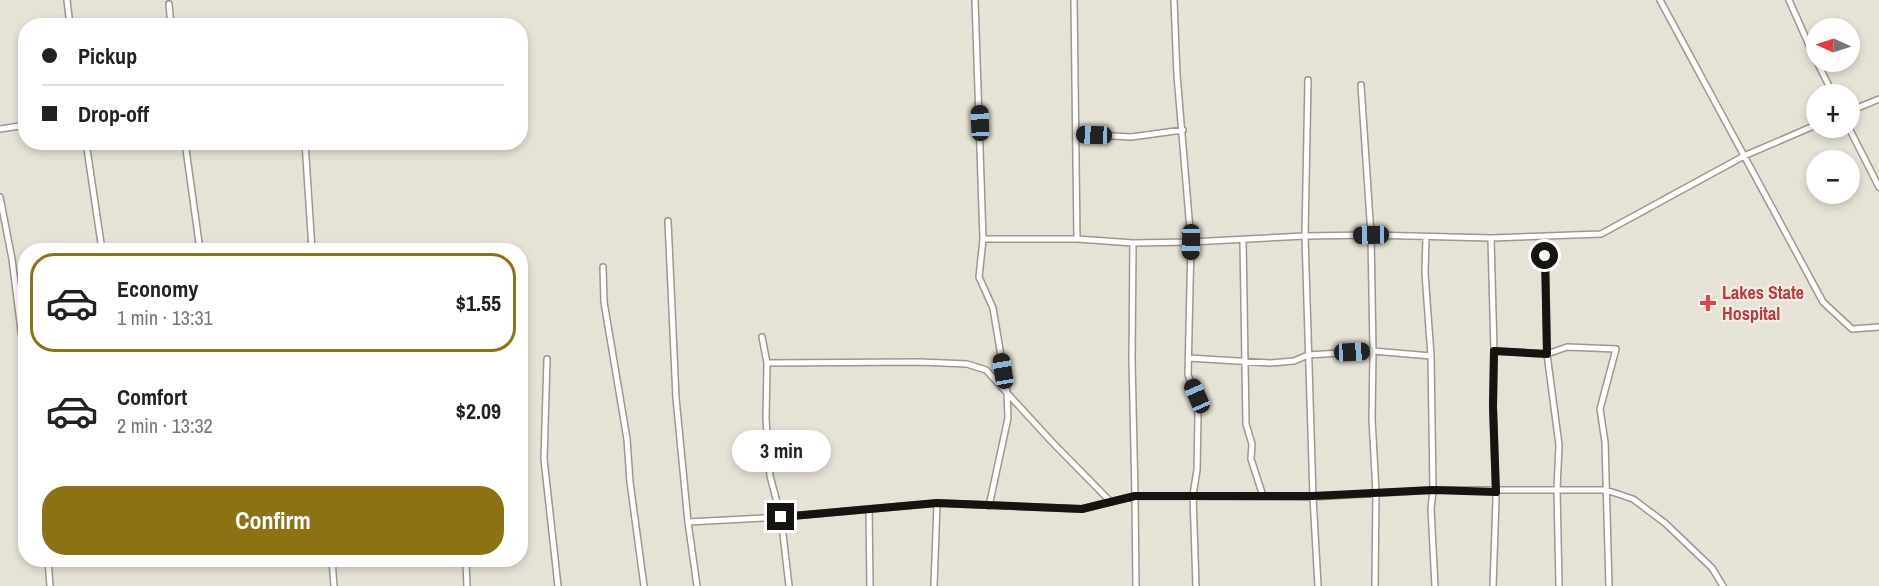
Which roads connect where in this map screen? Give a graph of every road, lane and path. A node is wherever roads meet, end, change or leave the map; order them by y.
1 (67, 0) edge
2 (975, 0) edge
3 (1074, 0) edge
4 (1174, 0) edge
5 (1660, 0) edge
6 (1789, 0) edge
7 (169, 4) dead end
8 (69, 18) edge
9 (170, 18) edge
10 (1806, 37) edge
11 (1308, 80) dead end
12 (1360, 85) dead end
13 (1879, 99) edge
14 (1860, 107) edge
15 (18, 126) edge
16 (0, 129) edge
17 (1806, 129) edge
18 (1183, 130) junction
19 (1076, 134) junction
20 (1854, 138) edge
21 (87, 150) edge
22 (185, 150) edge
23 (306, 150) edge
24 (1744, 156) junction
25 (1879, 188) edge
26 (0, 197) edge
27 (668, 221) dead end
28 (1371, 235) junction
29 (1305, 236) junction
30 (1545, 236) junction
31 (1426, 237) junction
32 (1491, 238) junction
33 (1077, 239) junction
34 (983, 240) junction
35 (1243, 240) junction
36 (1191, 242) junction
37 (101, 243) edge
38 (199, 243) edge
39 (312, 243) edge
40 (1133, 243) junction
41 (603, 267) dead end
42 (18, 307) edge
43 (1879, 327) edge
44 (762, 337) dead end
45 (1373, 351) junction
46 (1494, 351) junction
47 (1547, 354) junction
48 (1308, 355) junction
49 (1431, 357) junction
50 (1189, 358) junction
51 (547, 359) dead end
52 (1246, 361) junction
53 (767, 363) junction
54 (1006, 392) junction
55 (1557, 489) junction
56 (1433, 490) junction
57 (1606, 490) junction
58 (1376, 492) junction
59 (1496, 492) junction
60 (1193, 495) junction
61 (1135, 496) junction
62 (1263, 496) junction
63 (1313, 496) junction
64 (1111, 502) junction
65 (937, 503) junction
66 (989, 506) junction
67 (869, 509) junction
68 (781, 517) junction
69 (688, 522) junction
70 (49, 567) edge
71 (333, 567) edge
72 (466, 567) edge
73 (50, 586) edge
74 (334, 586) edge
75 (467, 586) edge
76 (558, 586) edge
77 (644, 586) edge
78 (697, 586) edge
79 (789, 586) edge
80 (870, 586) edge
81 (934, 586) edge
82 (1136, 586) edge
83 (1196, 586) edge
84 (1318, 586) edge
85 (1375, 586) edge
86 (1435, 586) edge
87 (1493, 586) edge
88 (1559, 586) edge
89 (1609, 586) edge
90 (1722, 586) edge

1 - 8 street
2 - 34 street
3 - 19 street
4 - 18 street
5 - 24 street
6 - 10 street
7 - 9 street
11 - 29 street
12 - 28 street
13 - 14 street
15 - 16 street
17 - 24 street
18 - 19 street
18 - 36 street
19 - 33 street
20 - 25 street
21 - 37 street
22 - 38 street
23 - 39 street
24 - 30 street
24 - 43 street
26 - 42 street
27 - 69 street
28 - 29 street
28 - 31 street
28 - 45 street
29 - 35 street
29 - 48 street
30 - 32 street
30 - 47 street
31 - 32 street
31 - 49 street
32 - 46 street
33 - 34 street
33 - 40 street
34 - 54 street
35 - 36 street
35 - 52 street
36 - 40 street
36 - 50 street
40 - 61 street
41 - 77 street
44 - 53 street
45 - 48 street
45 - 49 street
45 - 58 street
46 - 47 street
46 - 59 street
47 - 55 street
47 - 57 street
48 - 52 street
48 - 63 street
49 - 56 street
50 - 52 street
50 - 60 street
51 - 76 street
52 - 62 street
53 - 54 street
53 - 68 street
54 - 64 street
54 - 66 street
55 - 57 street
55 - 59 street
55 - 88 street
56 - 58 street
56 - 59 street
56 - 86 street
57 - 89 street
57 - 90 street
58 - 63 street
58 - 85 street
59 - 87 street
60 - 61 street
60 - 62 street
60 - 83 street
61 - 64 street
61 - 82 street
62 - 63 street
63 - 84 street
64 - 66 street
65 - 66 street
65 - 67 street
65 - 81 street
67 - 68 street
67 - 80 street
68 - 69 street
68 - 79 street
69 - 78 street
70 - 73 street
71 - 74 street
72 - 75 street

